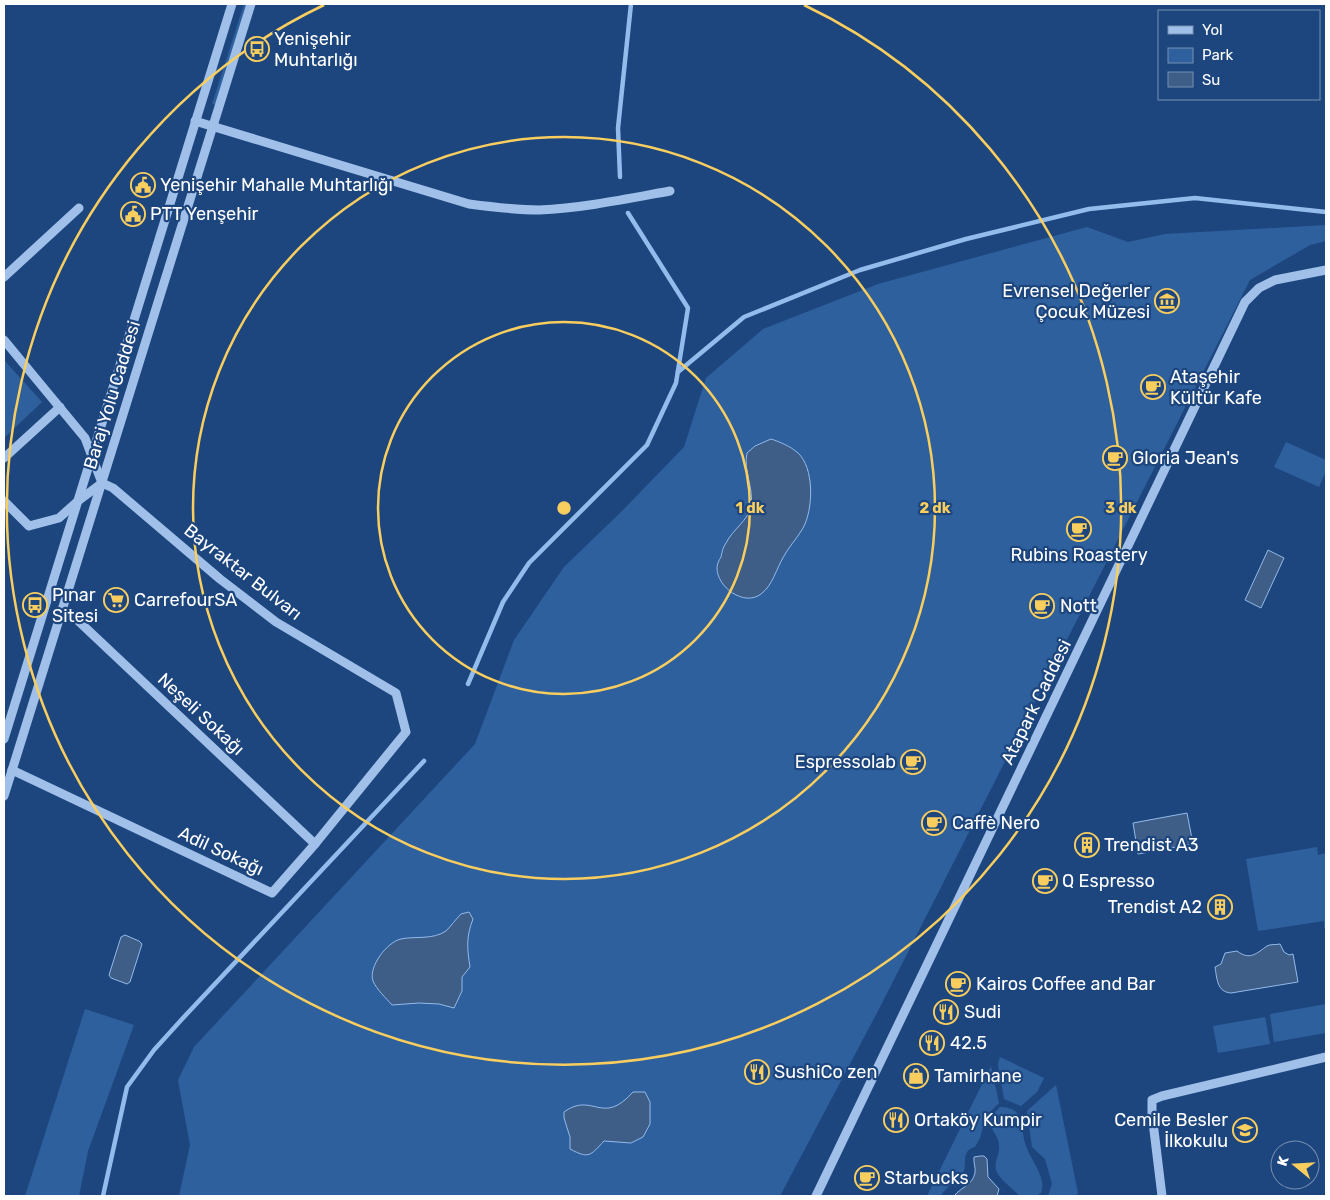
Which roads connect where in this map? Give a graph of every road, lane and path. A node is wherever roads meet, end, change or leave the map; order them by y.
1 (232, 4) edge
2 (252, 4) edge
3 (195, 121) junction
4 (212, 126) junction
5 (670, 191) dead end
6 (79, 208) dead end
7 (1326, 270) edge
8 (4, 277) edge
9 (4, 340) edge
10 (60, 407) junction
11 (93, 454) junction
12 (4, 458) edge
13 (102, 482) junction
14 (4, 501) edge
15 (78, 501) junction
16 (62, 612) junction
17 (396, 693) joint
18 (4, 739) edge
19 (12, 770) junction
20 (4, 796) edge
21 (315, 844) junction
22 (1326, 1057) edge
23 (816, 1196) edge
24 (1162, 1196) edge

1 - 3 street, Baraj Yolu Caddesi
2 - 4 street, Baraj Yolu Caddesi
3 - 4 street
3 - 11 street, Baraj Yolu Caddesi
4 - 5 street
4 - 13 street, Baraj Yolu Caddesi
6 - 8 street
7 - 23 street, Atapark Caddesi
9 - 10 street
10 - 11 street
10 - 12 street
11 - 13 street
11 - 15 street, Baraj Yolu Caddesi
13 - 15 street
13 - 16 street, Baraj Yolu Caddesi
13 - 17 street, Bayraktar Bulvarı
14 - 15 street
15 - 18 street, Baraj Yolu Caddesi
16 - 19 street, Baraj Yolu Caddesi
16 - 21 street, Neşeli Sokağı
17 - 21 street, Adil Sokağı
19 - 20 street, Baraj Yolu Caddesi
19 - 21 street, Adil Sokağı
22 - 24 street

